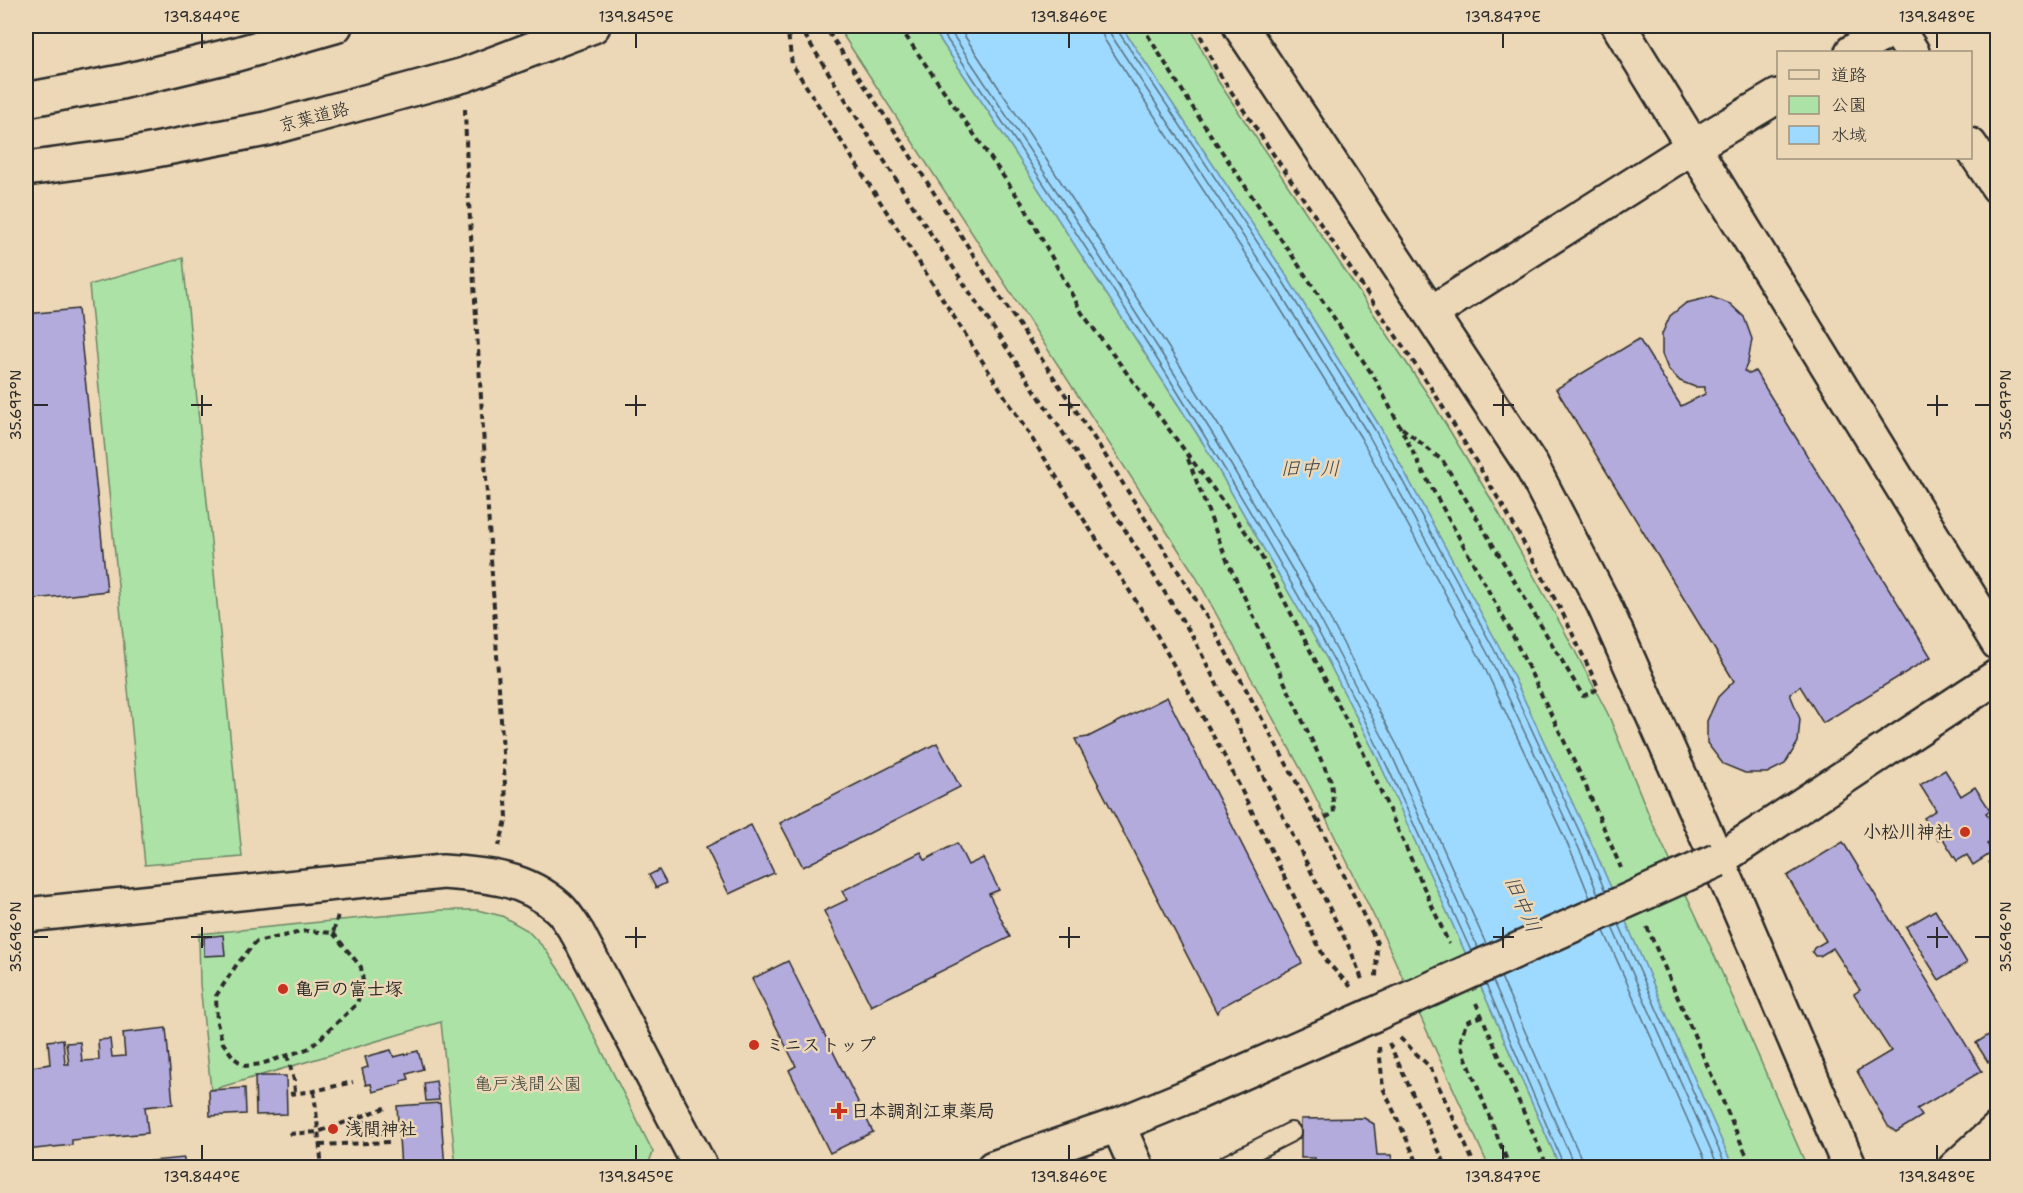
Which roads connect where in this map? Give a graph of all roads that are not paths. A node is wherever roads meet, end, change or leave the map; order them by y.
1 (334, 26) edge
2 (593, 26) edge
3 (1240, 26) edge
4 (1619, 26) edge
5 (1900, 33) edge
6 (1855, 51) edge
7 (1777, 97) edge
8 (26, 100) edge
9 (1694, 146) junction
10 (1972, 147) edge
11 (26, 169) edge
12 (1998, 187) edge
13 (1431, 313) junction
14 (1998, 643) edge
15 (1998, 676) edge
16 (1718, 860) junction
17 (26, 915) edge
18 (1118, 1125) junction
19 (1998, 1129) edge
20 (1291, 1132) dead end
21 (701, 1167) edge
22 (993, 1167) edge
23 (1137, 1167) edge
24 (1228, 1167) edge
25 (1850, 1167) edge
26 (1955, 1167) edge

1 - 8 main road
2 - 11 main road, 京葉道路
3 - 13 main road
4 - 9 main road
5 - 6 main road
7 - 9 main road
9 - 13 main road
9 - 14 main road
10 - 12 main road
13 - 16 main road
15 - 16 main road
16 - 18 main road, bridge
16 - 25 main road
17 - 21 main road
18 - 22 main road
18 - 23 main road
19 - 26 main road
20 - 24 lane

